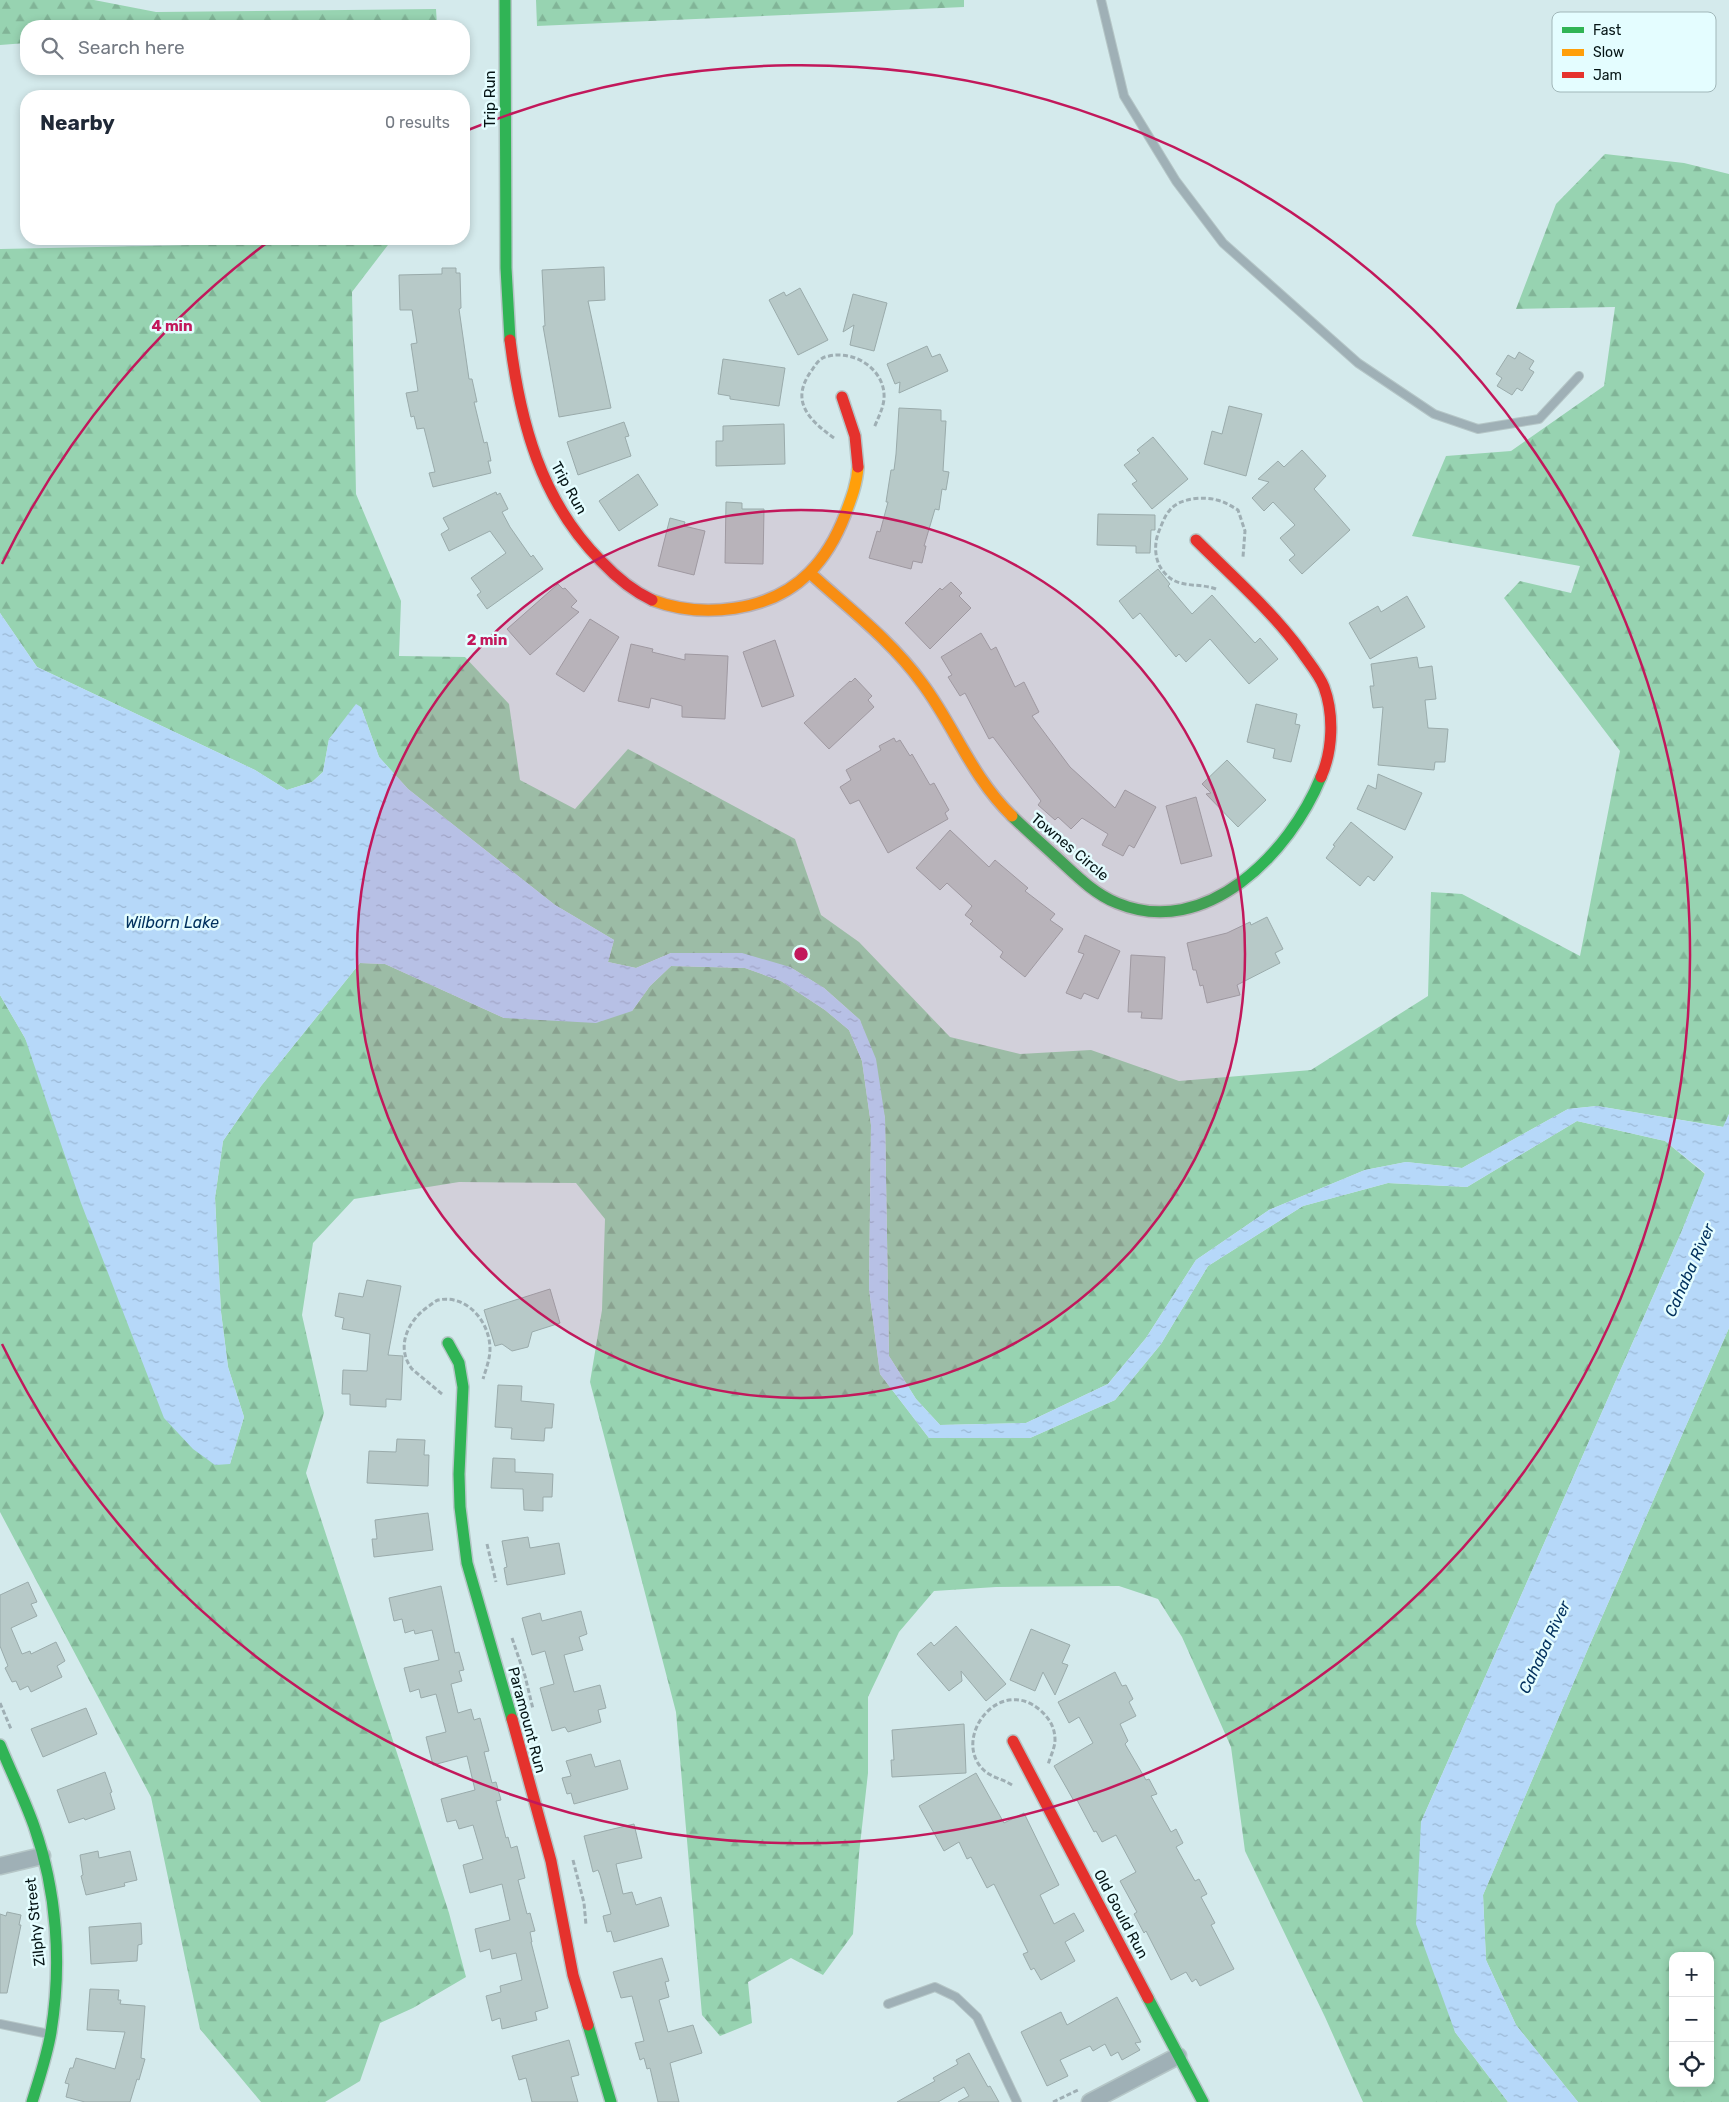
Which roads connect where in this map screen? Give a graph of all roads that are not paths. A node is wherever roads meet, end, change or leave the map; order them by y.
1 (505, 0) edge
2 (1101, 0) edge
3 (1579, 376) dead end
4 (842, 397) dead end
5 (1196, 540) dead end
6 (810, 573) junction
7 (448, 1343) dead end
8 (1013, 1741) dead end
9 (0, 1745) edge
10 (42, 1856) junction
11 (0, 1866) edge
12 (888, 2004) dead end
13 (0, 2024) edge
14 (51, 2034) junction
15 (1178, 2056) junction
16 (32, 2102) edge
17 (611, 2102) edge
18 (1017, 2102) edge
19 (1090, 2102) edge
20 (1203, 2102) edge

1 - 6 street, Trip Run
2 - 3 lane
4 - 6 street, Trip Run
5 - 6 street, Townes Circle
7 - 17 street, Paramount Run
8 - 15 street, Old Gould Run
9 - 10 street, Zilphy Street
10 - 11 street
10 - 14 street, Zilphy Street
12 - 18 lane
13 - 14 lane
14 - 16 street, Zilphy Street
15 - 19 street
15 - 20 street, Old Gould Run

